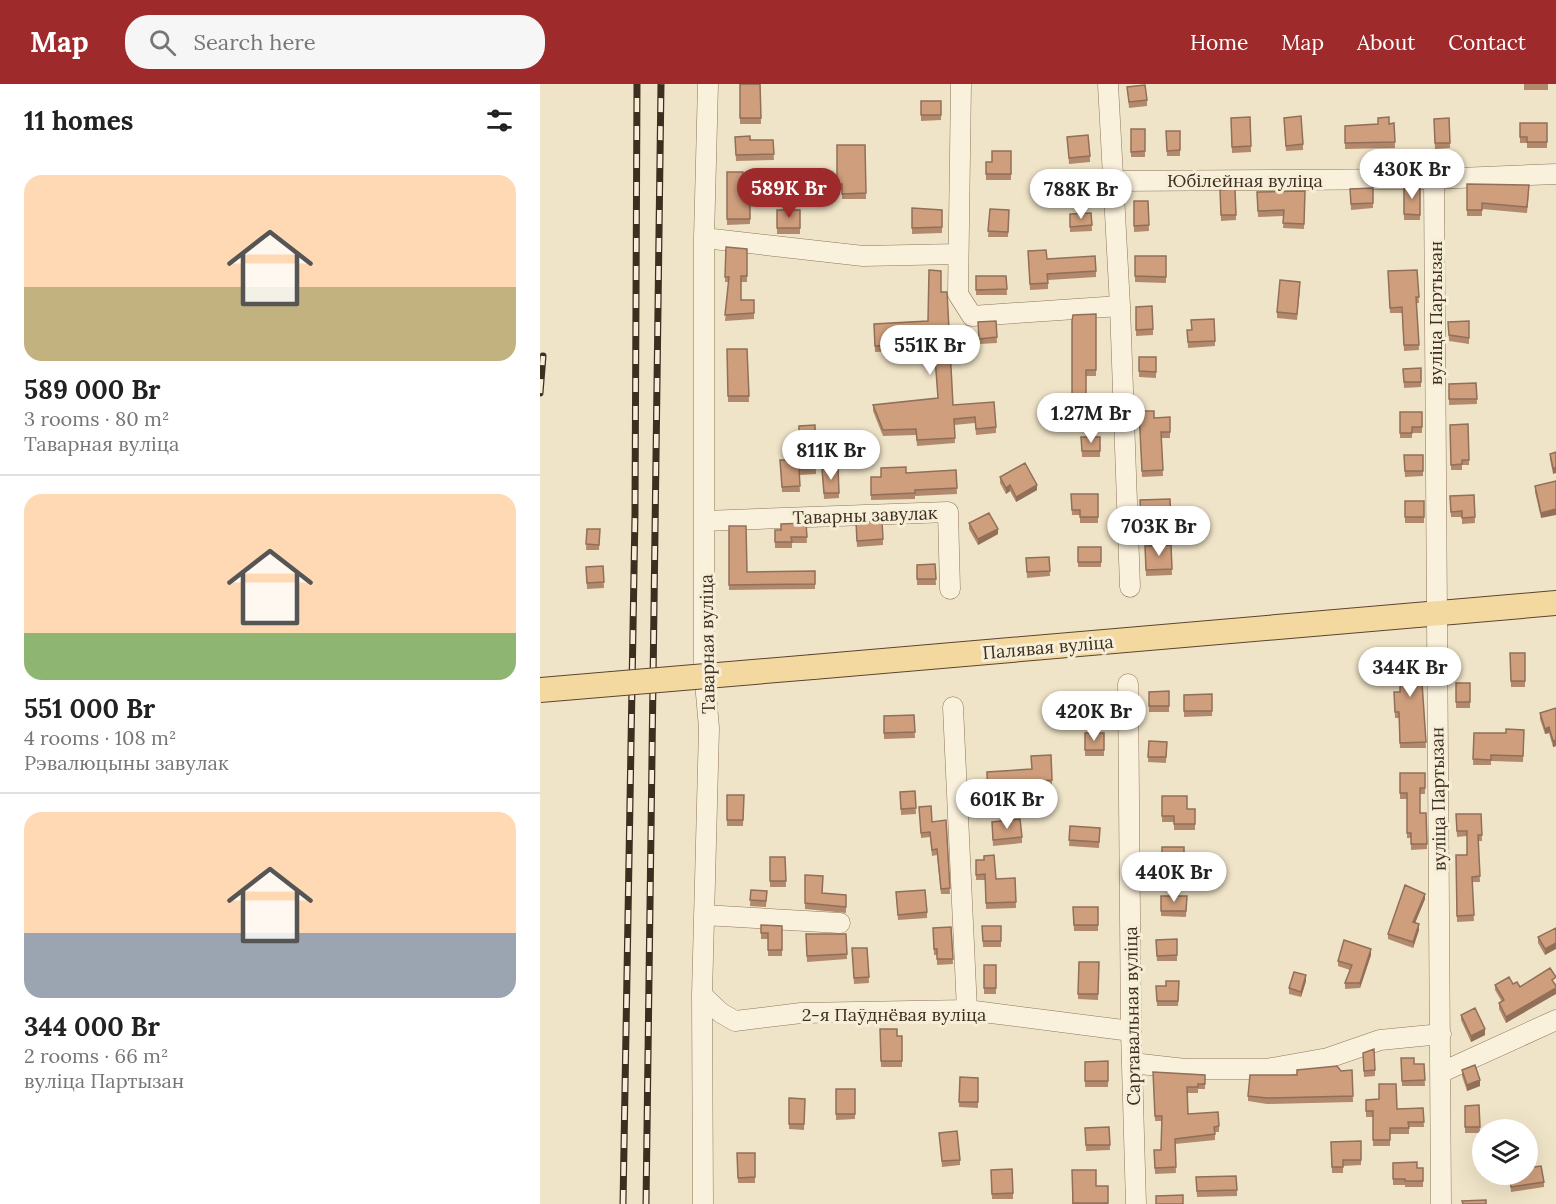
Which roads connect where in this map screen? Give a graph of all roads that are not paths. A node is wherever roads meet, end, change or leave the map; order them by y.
1 (708, 84) edge
2 (961, 84) edge
3 (1108, 84) edge
4 (1556, 174) edge
5 (1434, 179) junction
6 (1114, 181) junction
7 (704, 238) junction
8 (957, 254) junction
9 (1120, 306) junction
10 (704, 521) junction
11 (1130, 587) dead end
12 (950, 589) dead end
13 (1556, 603) edge
14 (1436, 612) junction
15 (1128, 684) dead end
16 (540, 690) edge
17 (953, 707) dead end
18 (704, 915) junction
19 (840, 923) dead end
20 (702, 995) junction
21 (967, 1010) junction
22 (1556, 1020) edge
23 (1131, 1031) junction
24 (1441, 1034) junction
25 (1132, 1063) junction
26 (1442, 1072) junction
27 (703, 1204) edge
28 (1136, 1204) edge
29 (1441, 1204) edge

1 - 7 street, Таварная вуліца
2 - 8 street
3 - 6 street
4 - 5 street, Юбілейная вуліца
5 - 6 street, Юбілейная вуліца
5 - 14 street, вуліца Партызан
6 - 9 street
7 - 8 street
7 - 10 street, Таварная вуліца
8 - 9 street
9 - 11 street
10 - 12 street, Таварны завулак
10 - 18 street, Таварная вуліца
13 - 14 main road, Палявая вуліца
14 - 16 main road, Палявая вуліца, bridge
14 - 24 street, вуліца Партызан
15 - 23 street, Сартавальная вуліца
17 - 21 street
18 - 19 street
18 - 20 street, Таварная вуліца
20 - 21 street, 2-я Паўднёвая вуліца
20 - 27 street, Таварная вуліца
21 - 23 street, 2-я Паўднёвая вуліца
22 - 26 street
23 - 25 street, Сартавальная вуліца
24 - 25 street
24 - 26 street, вуліца Партызан
25 - 28 street, Сартавальная вуліца
26 - 29 street, вуліца Партызан

